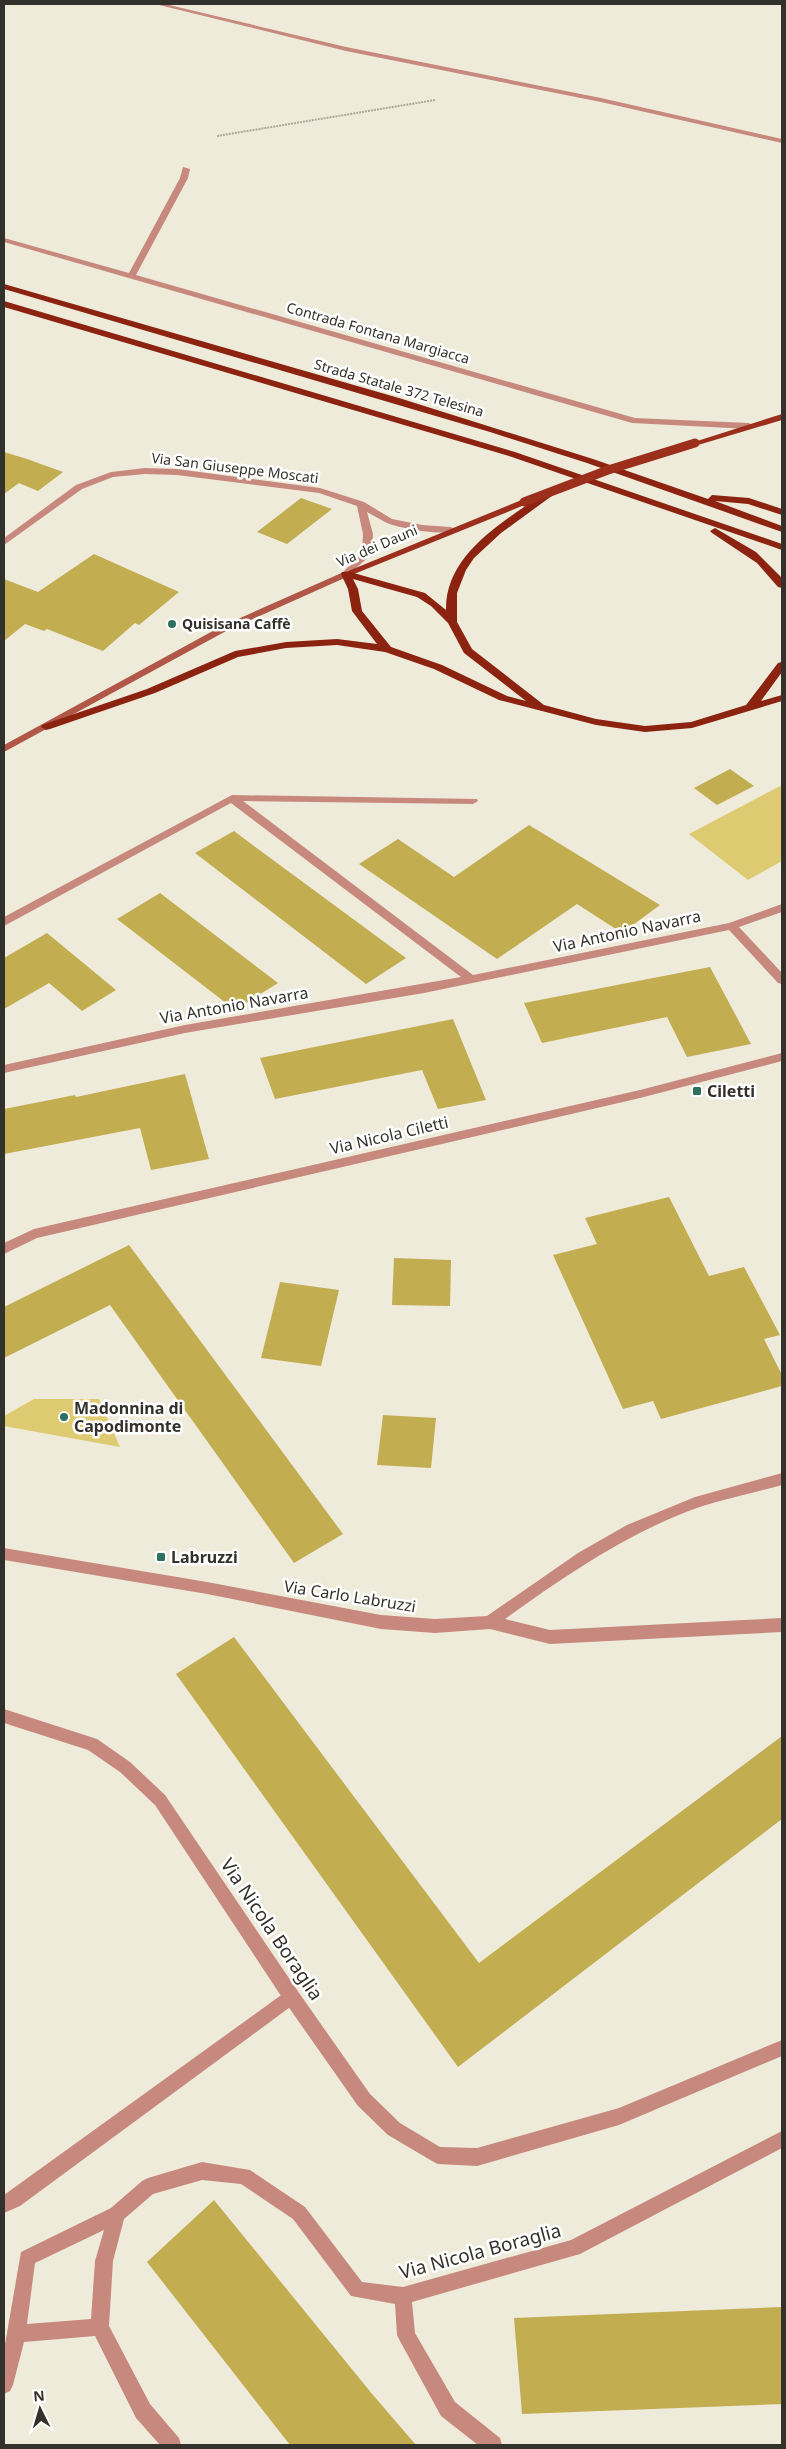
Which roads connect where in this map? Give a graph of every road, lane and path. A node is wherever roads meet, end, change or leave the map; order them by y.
1 (158, 4) edge
2 (435, 100) dead end
3 (217, 136) dead end
4 (782, 141) edge
5 (186, 169) dead end
6 (4, 240) edge
7 (131, 278) junction
8 (4, 286) edge
9 (4, 304) edge
10 (782, 417) edge
11 (749, 426) junction
12 (584, 479) junction
13 (555, 490) junction
14 (696, 496) junction
15 (361, 504) junction
16 (782, 512) edge
17 (693, 517) junction
18 (782, 529) edge
19 (451, 530) junction
20 (4, 542) edge
21 (782, 547) edge
22 (346, 574) junction
23 (782, 585) edge
24 (452, 622) junction
25 (388, 649) junction
26 (782, 665) edge
27 (782, 698) edge
28 (541, 707) junction
29 (749, 708) junction
30 (46, 728) junction
31 (4, 749) edge
32 (232, 798) junction
33 (473, 801) dead end
34 (782, 908) edge
35 (4, 922) edge
36 (731, 926) junction
37 (471, 979) junction
38 (782, 980) edge
39 (782, 1057) edge
40 (4, 1069) edge
41 (34, 1234) junction
42 (4, 1239) edge
43 (4, 1249) edge
44 (782, 1479) edge
45 (4, 1554) edge
46 (490, 1622) junction
47 (782, 1625) edge
48 (4, 1716) edge
49 (291, 1996) junction
50 (782, 2048) edge
51 (782, 2139) edge
52 (4, 2204) edge
53 (117, 2214) junction
54 (404, 2296) junction
55 (100, 2327) junction
56 (17, 2334) junction
57 (4, 2385) edge
58 (172, 2445) edge
59 (493, 2445) edge

1 - 4 street
2 - 3 path
5 - 7 street
6 - 7 street, Contrada Fontana Margiacca
7 - 11 street, Contrada Fontana Margiacca
8 - 14 highway, Strada Statale 372 Telesina
9 - 12 highway, Strada Statale 372 Telesina
10 - 11 main road, Via dei Dauni
11 - 12 main road, Via dei Dauni, bridge
12 - 13 main road, Via dei Dauni, bridge
12 - 17 highway, Strada Statale 372 Telesina
13 - 19 main road, Via dei Dauni, bridge
13 - 24 highway
14 - 16 highway
14 - 18 highway, Strada Statale 372 Telesina
15 - 19 street, Via San Giuseppe Moscati
15 - 20 street, Via San Giuseppe Moscati
15 - 22 street
17 - 21 highway, Strada Statale 372 Telesina
17 - 23 highway
19 - 22 main road, Via dei Dauni
22 - 24 highway
22 - 25 highway
22 - 30 main road, Via dei Dauni
24 - 28 highway
25 - 28 highway
25 - 30 highway
26 - 29 highway
27 - 29 highway
28 - 29 highway
30 - 31 main road, Via dei Dauni
32 - 33 street
32 - 35 street
32 - 37 street
34 - 36 street, Via Antonio Navarra
36 - 37 street, Via Antonio Navarra
36 - 38 street
37 - 40 street, Via Antonio Navarra
39 - 41 street, Via Nicola Ciletti
41 - 42 street
41 - 43 street, Via Nicola Ciletti
44 - 46 street
45 - 46 street, Via Carlo Labruzzi
46 - 47 street, Via Carlo Labruzzi
48 - 49 street, Via Nicola Boraglia
49 - 50 street, Via Nicola Boraglia
49 - 52 street
51 - 54 street, Via Nicola Boraglia
53 - 54 street, Via Nicola Boraglia
53 - 55 street
53 - 56 street, Via Nicola Boraglia
54 - 59 street
55 - 56 street
55 - 58 street
56 - 57 street

